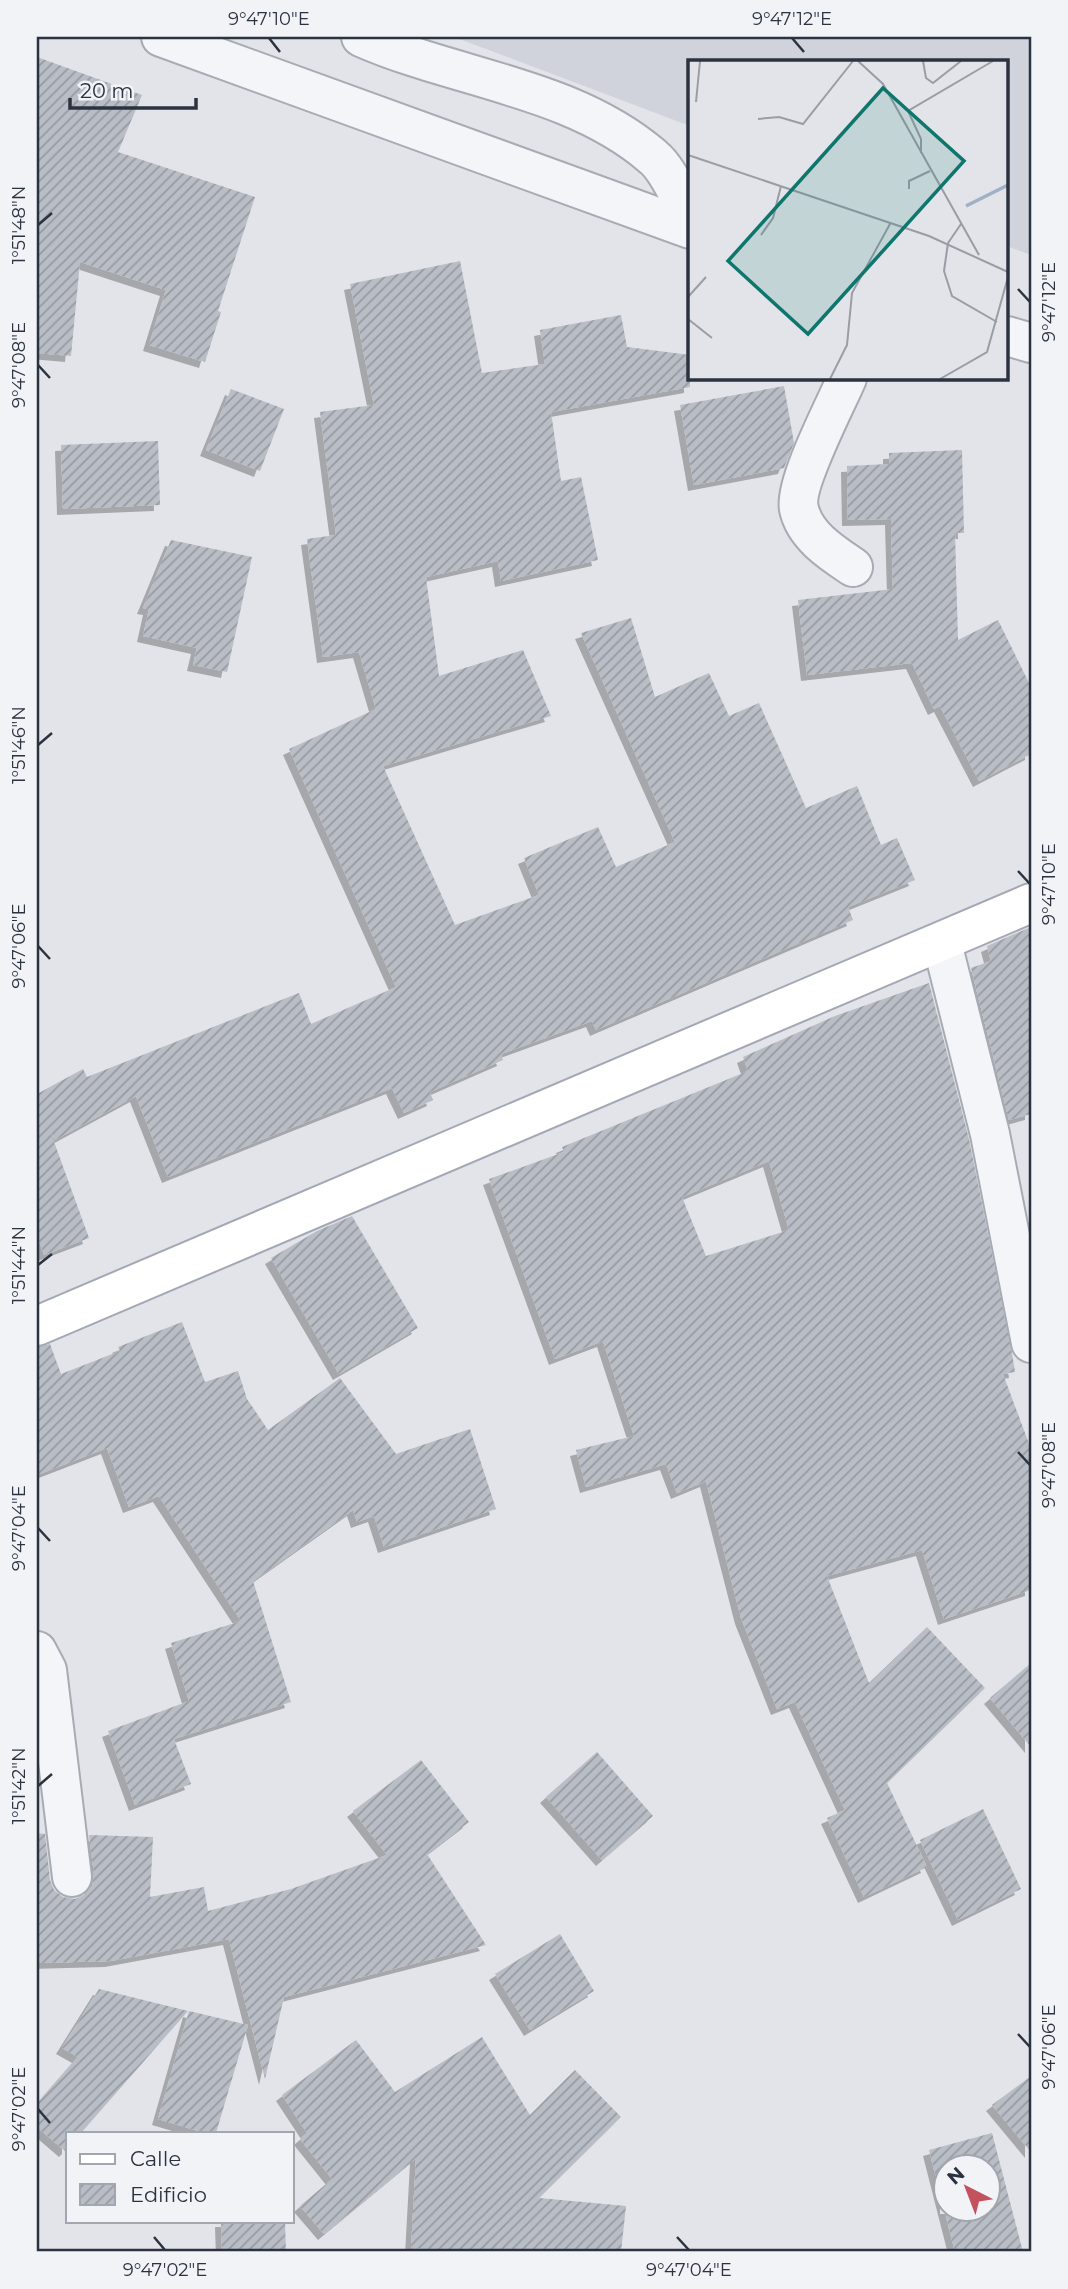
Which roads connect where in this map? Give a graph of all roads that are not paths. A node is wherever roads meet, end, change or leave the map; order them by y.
1 (161, 37) edge
2 (361, 37) edge
3 (688, 213) edge
4 (688, 228) edge
5 (1009, 337) edge
6 (1031, 343) edge
7 (846, 380) edge
8 (853, 567) dead end
9 (1031, 903) edge
10 (942, 943) junction
11 (37, 1326) edge
12 (1031, 1343) edge
13 (37, 1651) edge
14 (72, 1877) dead end

1 - 4 street
2 - 3 street
5 - 6 street
7 - 8 street
9 - 10 main road
10 - 11 main road
10 - 12 street
13 - 14 street

